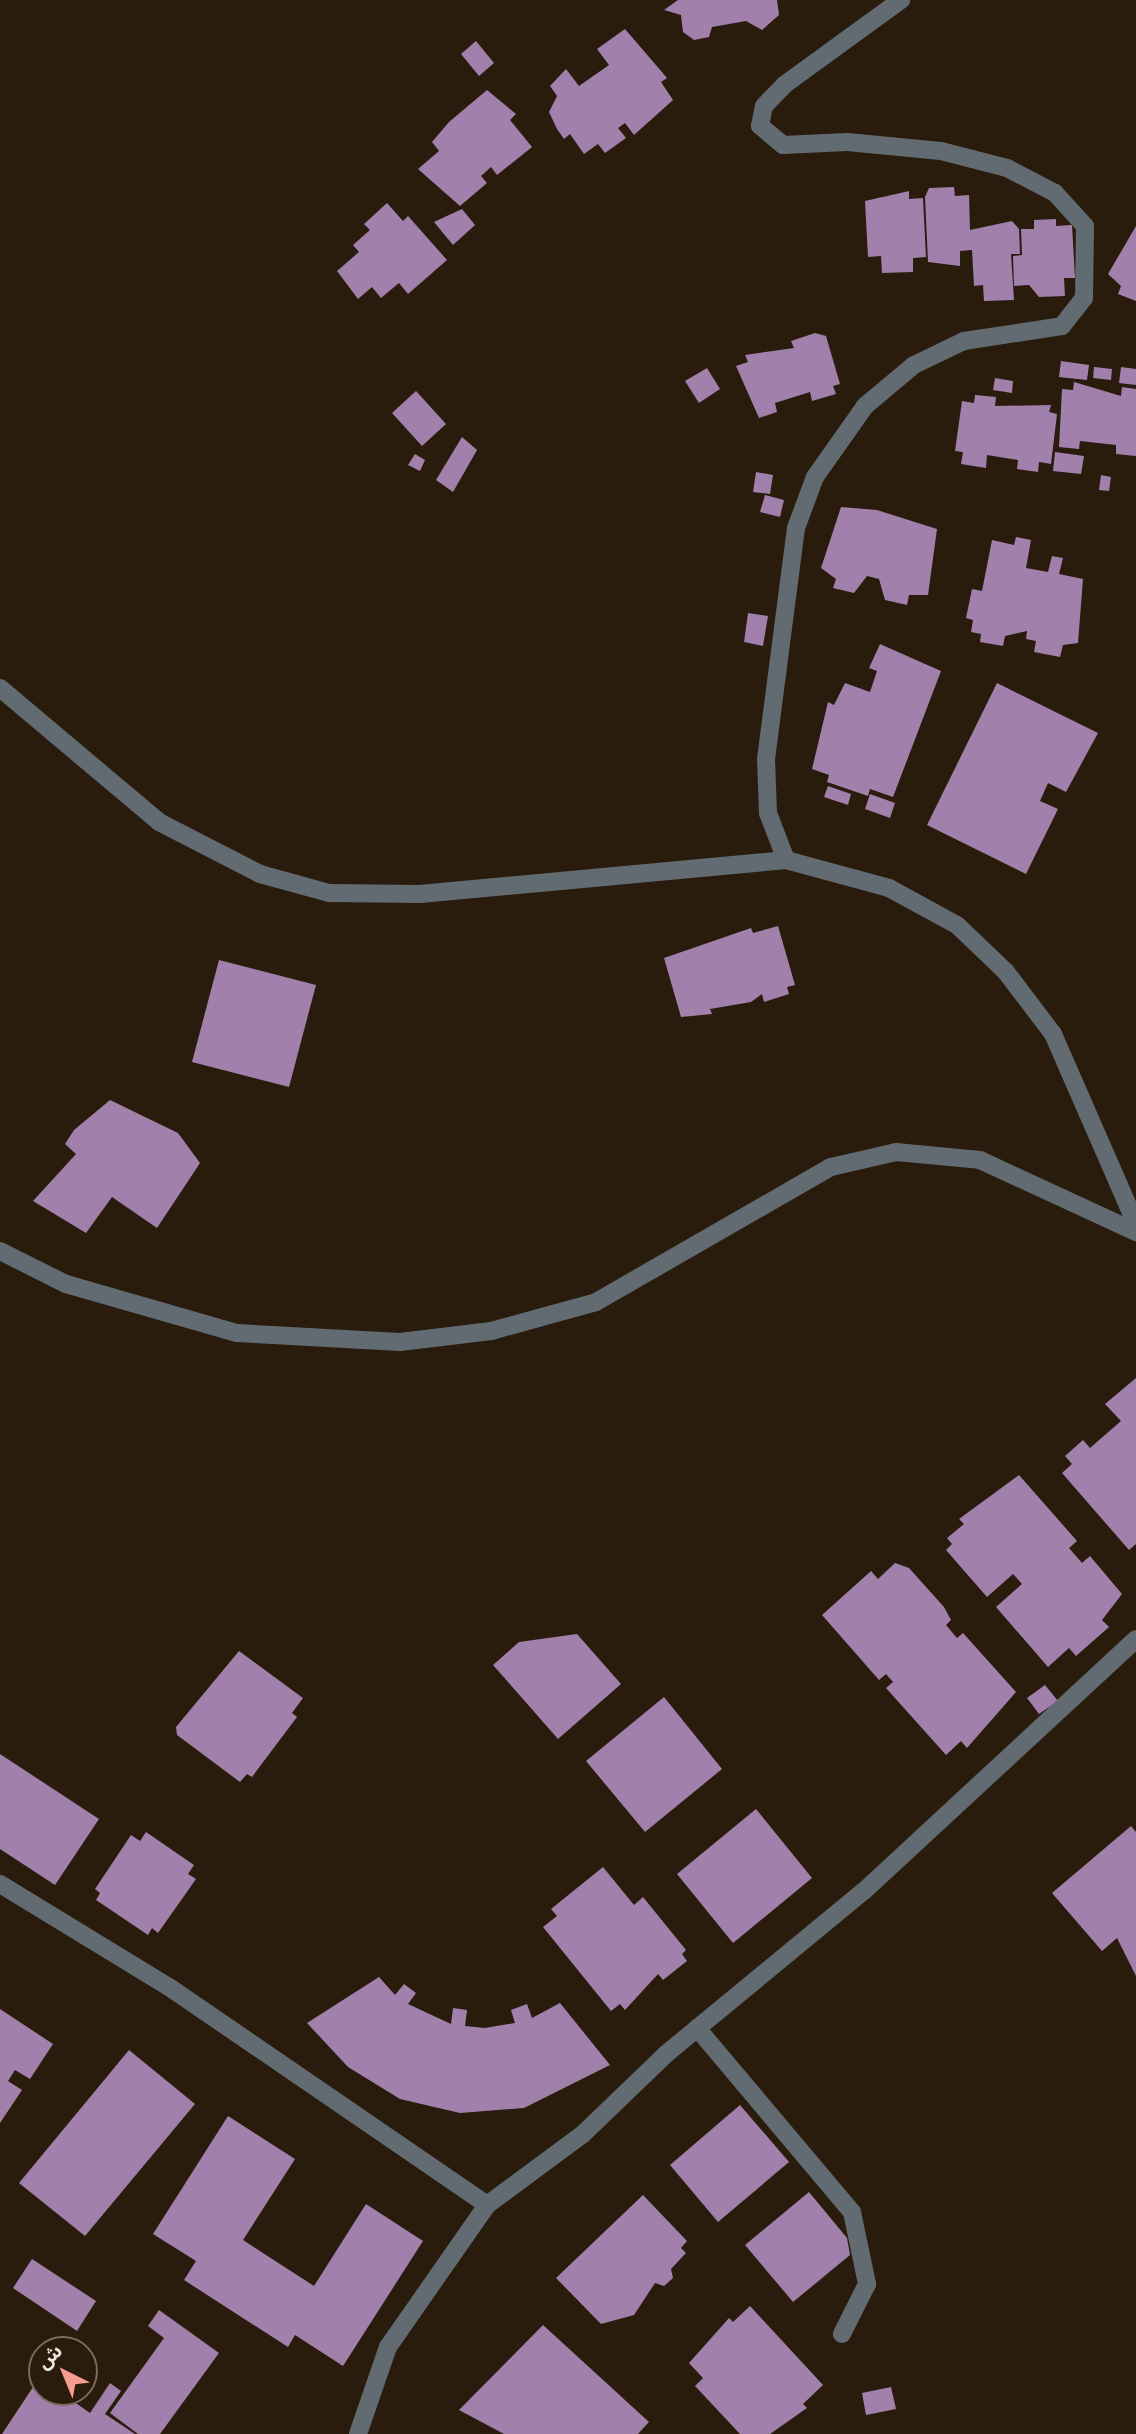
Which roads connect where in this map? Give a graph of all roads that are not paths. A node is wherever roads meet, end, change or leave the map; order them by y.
1 (901, 0) edge
2 (0, 688) edge
3 (786, 860) junction
4 (1136, 1224) edge
5 (1136, 1232) edge
6 (0, 1251) edge
7 (1136, 1639) edge
8 (0, 1884) edge
9 (697, 2028) junction
10 (487, 2205) junction
11 (842, 2334) dead end
12 (358, 2434) edge

1 - 3 street
2 - 3 street
3 - 4 street
5 - 6 street
7 - 9 street
8 - 10 street
9 - 10 street
9 - 11 street
10 - 12 street

